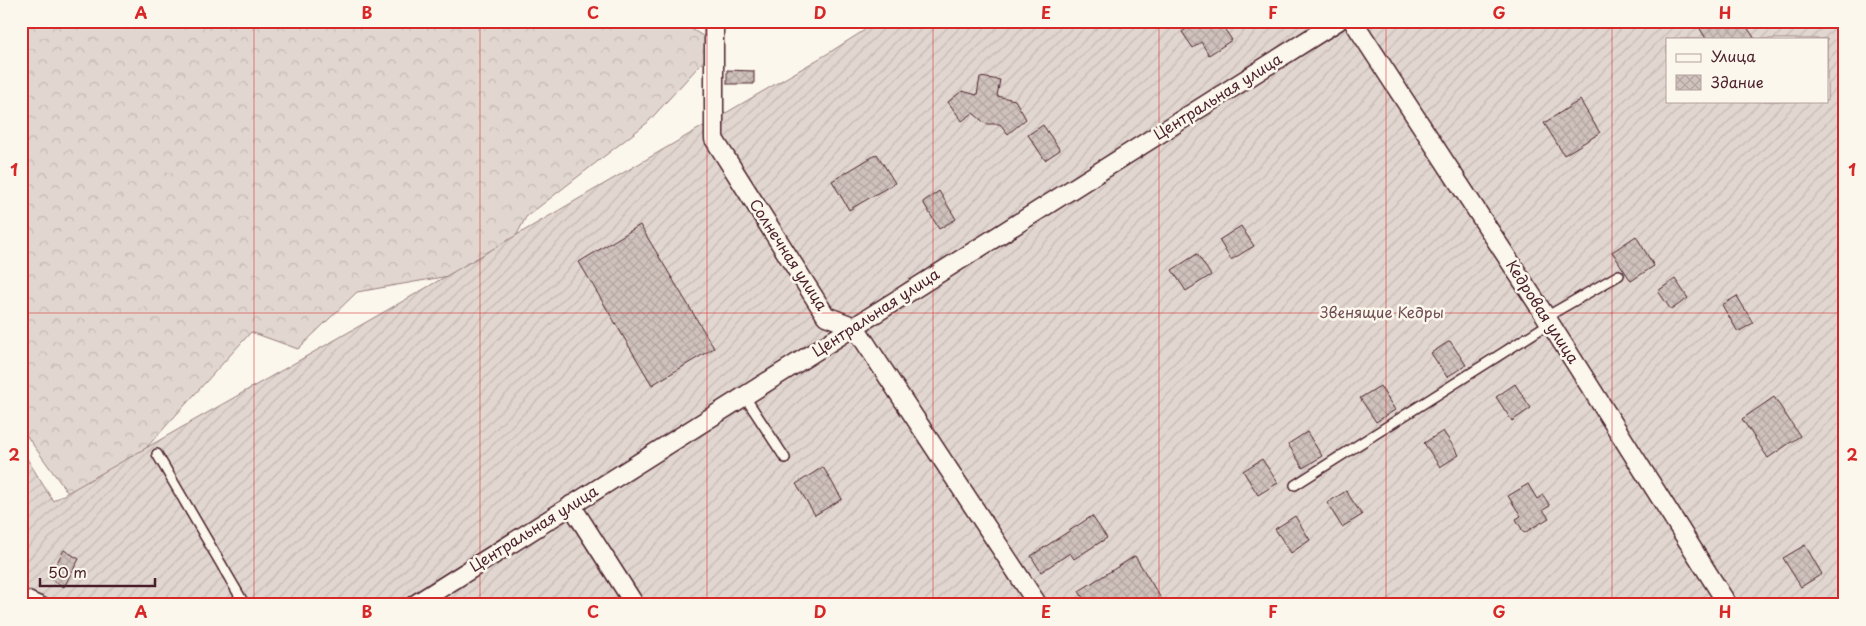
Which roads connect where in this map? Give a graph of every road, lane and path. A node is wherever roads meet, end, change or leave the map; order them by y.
1 (714, 21) edge
2 (1338, 21) edge
3 (1353, 21) edge
4 (1619, 276) dead end
5 (1548, 320) junction
6 (855, 327) junction
7 (745, 397) junction
8 (157, 454) dead end
9 (785, 458) dead end
10 (1295, 485) dead end
11 (571, 505) junction
12 (21, 594) edge
13 (48, 605) edge
14 (245, 605) edge
15 (414, 605) edge
16 (635, 605) edge
17 (1038, 605) edge
18 (1728, 605) edge

1 - 6 street, Солнечная улица
2 - 6 street, Центральная улица
3 - 5 street, Кедровая улица
4 - 5 lane
5 - 10 lane
5 - 18 street, Кедровая улица
6 - 7 street, Центральная улица
6 - 17 street
7 - 9 lane
7 - 11 street, Центральная улица
8 - 14 lane
11 - 15 street, Центральная улица
11 - 16 street
12 - 13 lane

